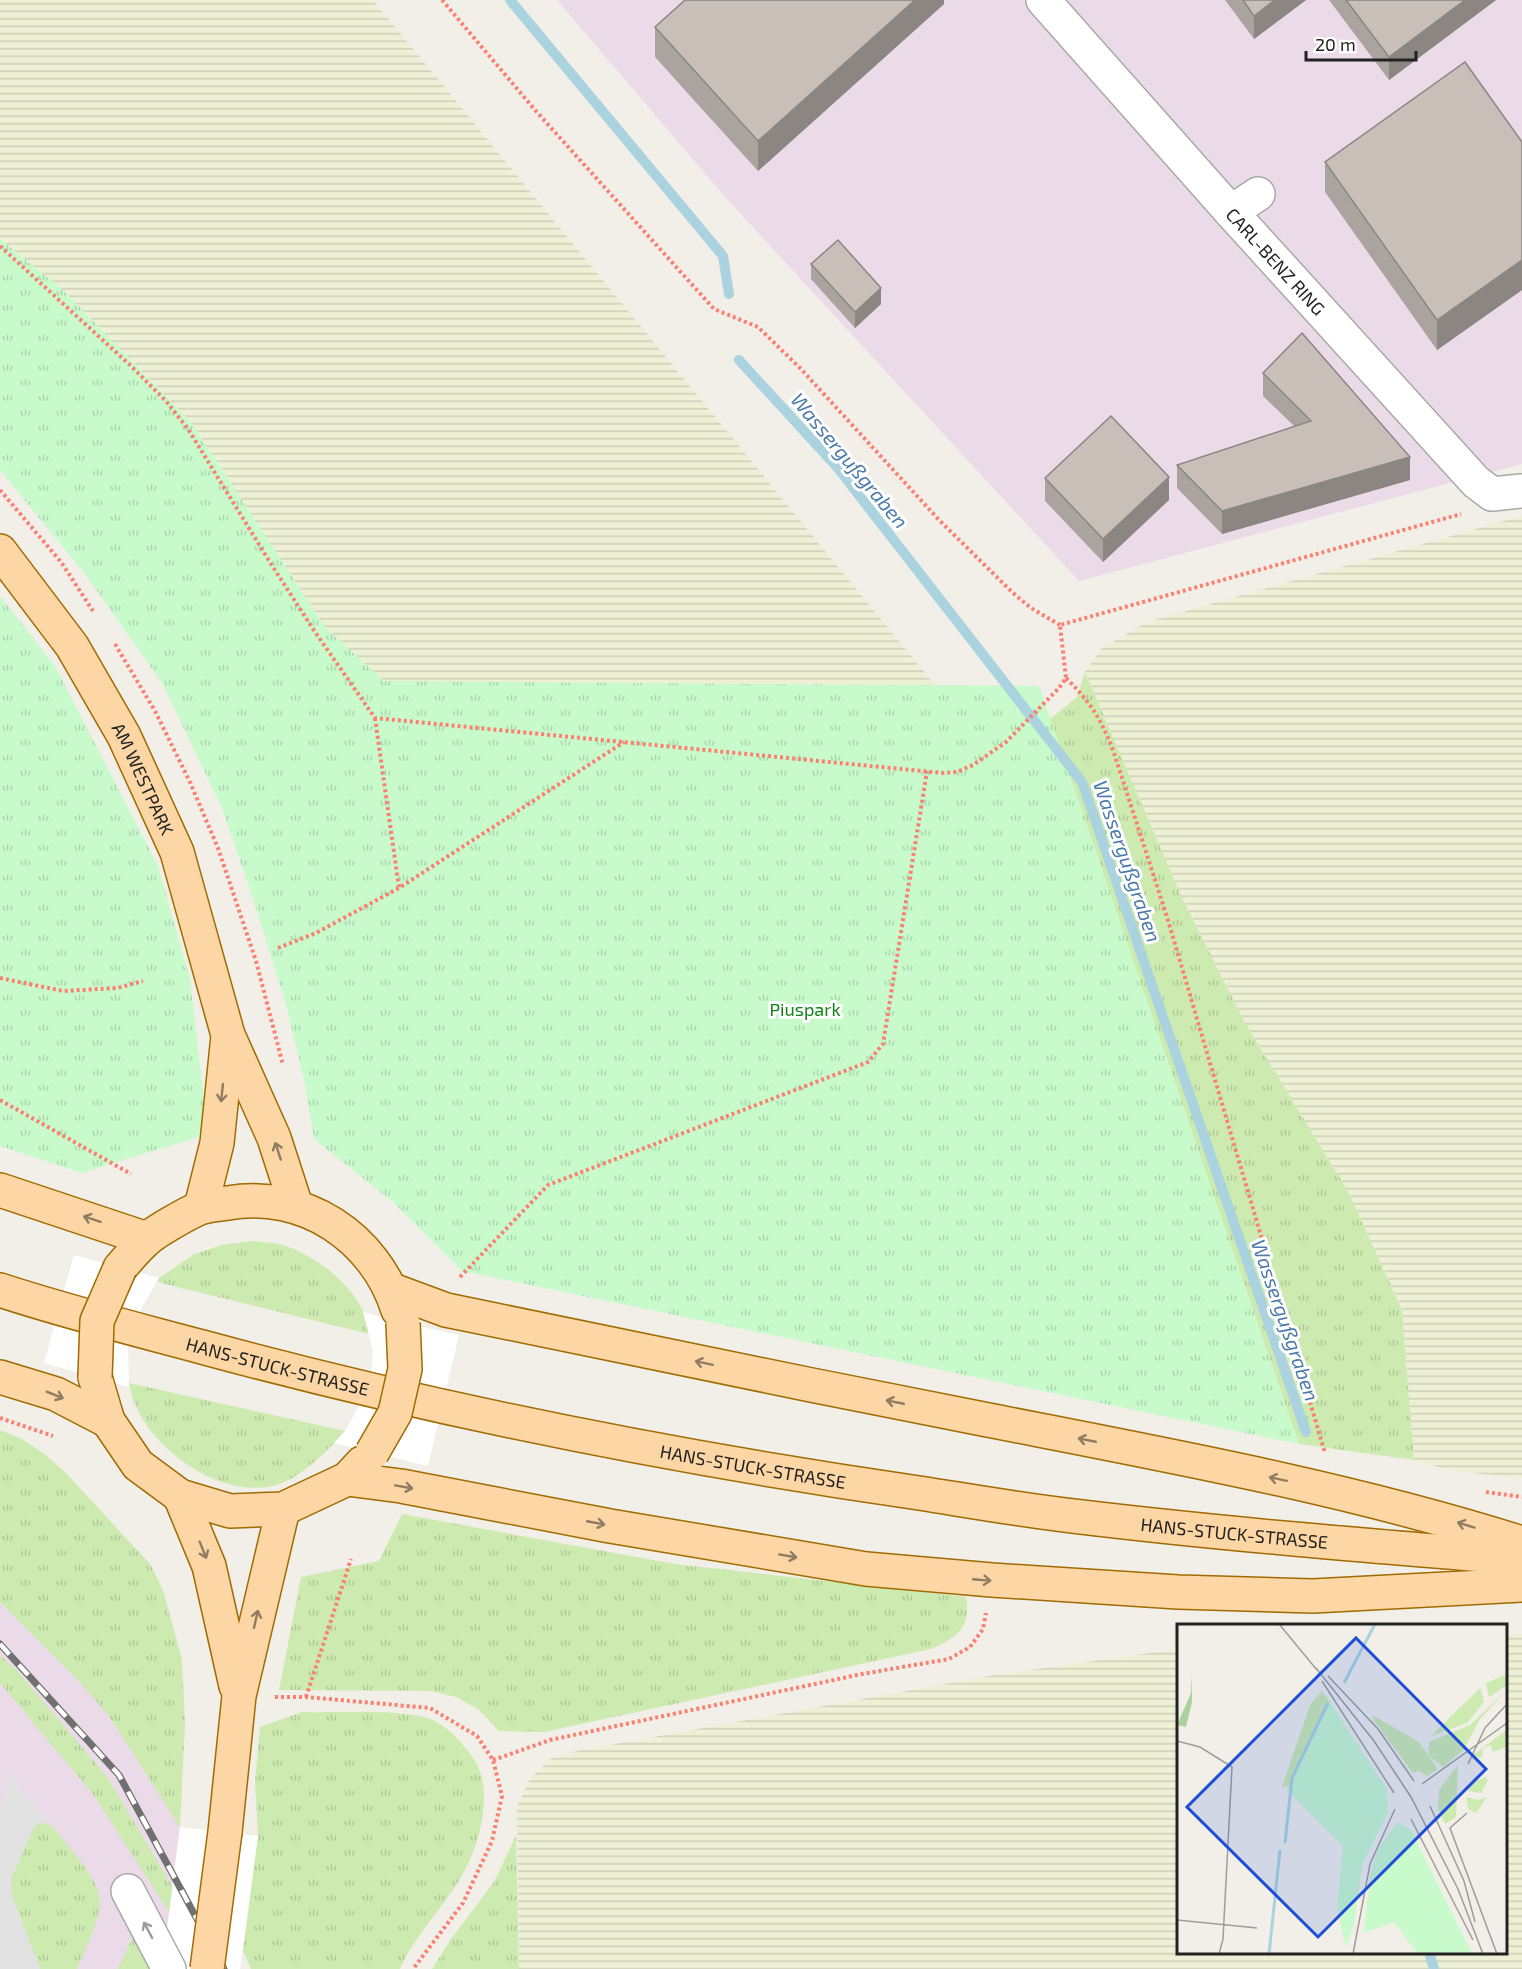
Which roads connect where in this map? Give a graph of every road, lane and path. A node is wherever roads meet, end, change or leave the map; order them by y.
1 (442, 0) edge
2 (1043, 0) edge
3 (1258, 194) dead end
4 (1231, 212) junction
5 (0, 246) edge
6 (1507, 493) edge
7 (0, 551) edge
8 (1060, 625) junction
9 (1066, 678) junction
10 (375, 718) junction
11 (624, 742) junction
12 (927, 771) junction
13 (218, 848) dead end
14 (399, 888) junction
15 (278, 948) dead end
16 (0, 978) edge
17 (143, 981) dead end
18 (228, 1035) junction
19 (284, 1071) dead end
20 (0, 1100) edge
21 (131, 1174) dead end
22 (0, 1190) edge
23 (296, 1206) junction
24 (201, 1207) junction
25 (147, 1239) junction
26 (453, 1284) dead end
27 (0, 1290) edge
28 (392, 1290) junction
29 (0, 1377) edge
30 (0, 1418) edge
31 (108, 1421) junction
32 (53, 1436) dead end
33 (1326, 1455) dead end
34 (346, 1479) junction
35 (180, 1496) junction
36 (283, 1509) junction
37 (1522, 1543) edge
38 (1522, 1558) edge
39 (351, 1559) dead end
40 (992, 1580) junction
41 (1522, 1585) edge
42 (238, 1696) junction
43 (306, 1697) junction
44 (494, 1760) junction
45 (128, 1891) dead end
46 (168, 1969) edge
47 (207, 1969) edge
48 (413, 1969) edge

1 - 8 path
2 - 4 street, CARL-BENZ RING
3 - 4 street
4 - 6 street, CARL-BENZ RING
5 - 10 path
6 - 8 path
7 - 18 main road, AM WESTPARK
8 - 9 path
9 - 12 path
9 - 33 path
10 - 11 path
10 - 14 path
11 - 12 path
11 - 14 path
12 - 26 path
13 - 19 path
14 - 15 path
16 - 17 path
23 -> 18 main road, AM WESTPARK
18 -> 24 main road, AM WESTPARK
20 - 21 path
25 -> 22 main road
23 - 24 main road
23 - 28 main road
24 - 25 main road
25 - 31 main road, bridge
27 - 38 main road, HANS-STUCK-STRASSE
28 - 34 main road, bridge
37 -> 28 main road
29 -> 31 main road
30 - 32 path
31 - 35 main road
34 - 36 main road
34 -> 40 main road
35 - 36 main road
35 -> 42 main road
42 -> 36 main road
39 - 43 path
40 - 41 main road
40 - 44 path
42 - 43 path
42 - 47 main road, bridge
43 - 44 path
44 - 48 path
46 -> 45 street

